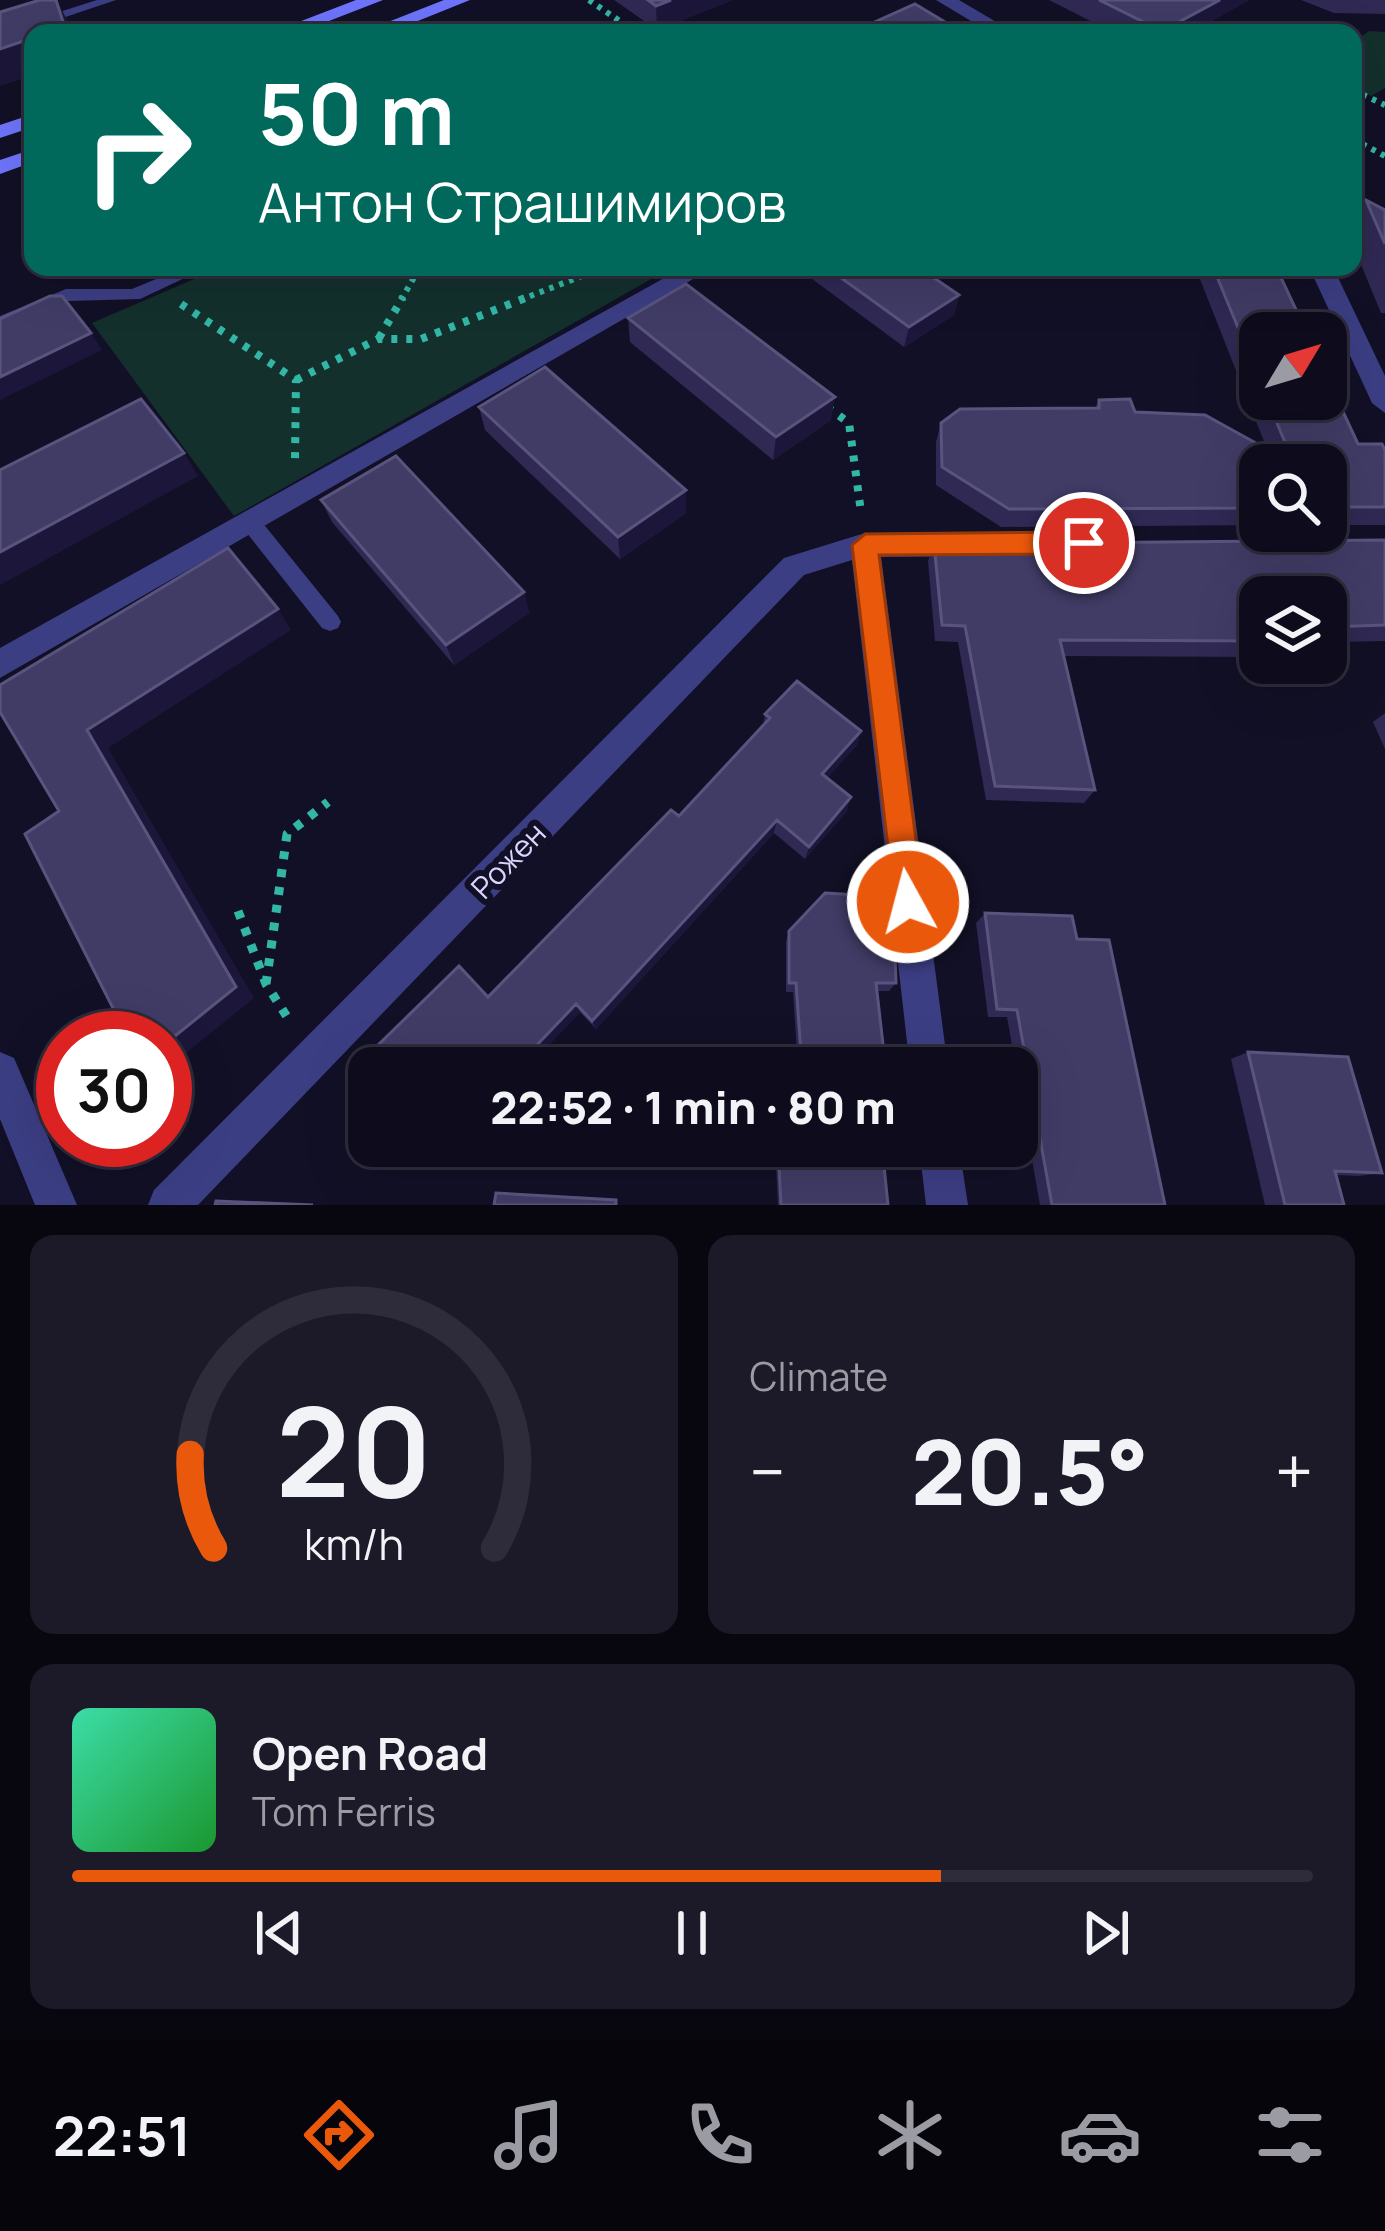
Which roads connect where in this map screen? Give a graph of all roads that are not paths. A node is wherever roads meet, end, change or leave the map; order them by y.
1 (110, 0) edge
2 (374, 0) edge
3 (461, 0) edge
4 (945, 0) edge
5 (35, 24) edge
6 (306, 24) edge
7 (395, 24) edge
8 (989, 24) edge
9 (179, 276) edge
10 (685, 276) edge
11 (1325, 276) edge
12 (0, 323) edge
13 (1385, 403) edge
14 (250, 522) junction
15 (1133, 543) edge
16 (865, 545) junction
17 (330, 622) dead end
18 (0, 664) edge
19 (926, 1047) edge
20 (0, 1072) edge
21 (942, 1167) edge
22 (56, 1205) edge
23 (169, 1205) edge
24 (947, 1205) edge

1 - 5 lane
2 - 6 main road
3 - 7 main road
4 - 8 street
9 - 12 lane
10 - 14 street
11 - 13 street
14 - 17 lane
14 - 18 street
15 - 16 street, Рожен
16 - 19 street
16 - 23 street, Рожен
20 - 22 street
21 - 24 street

